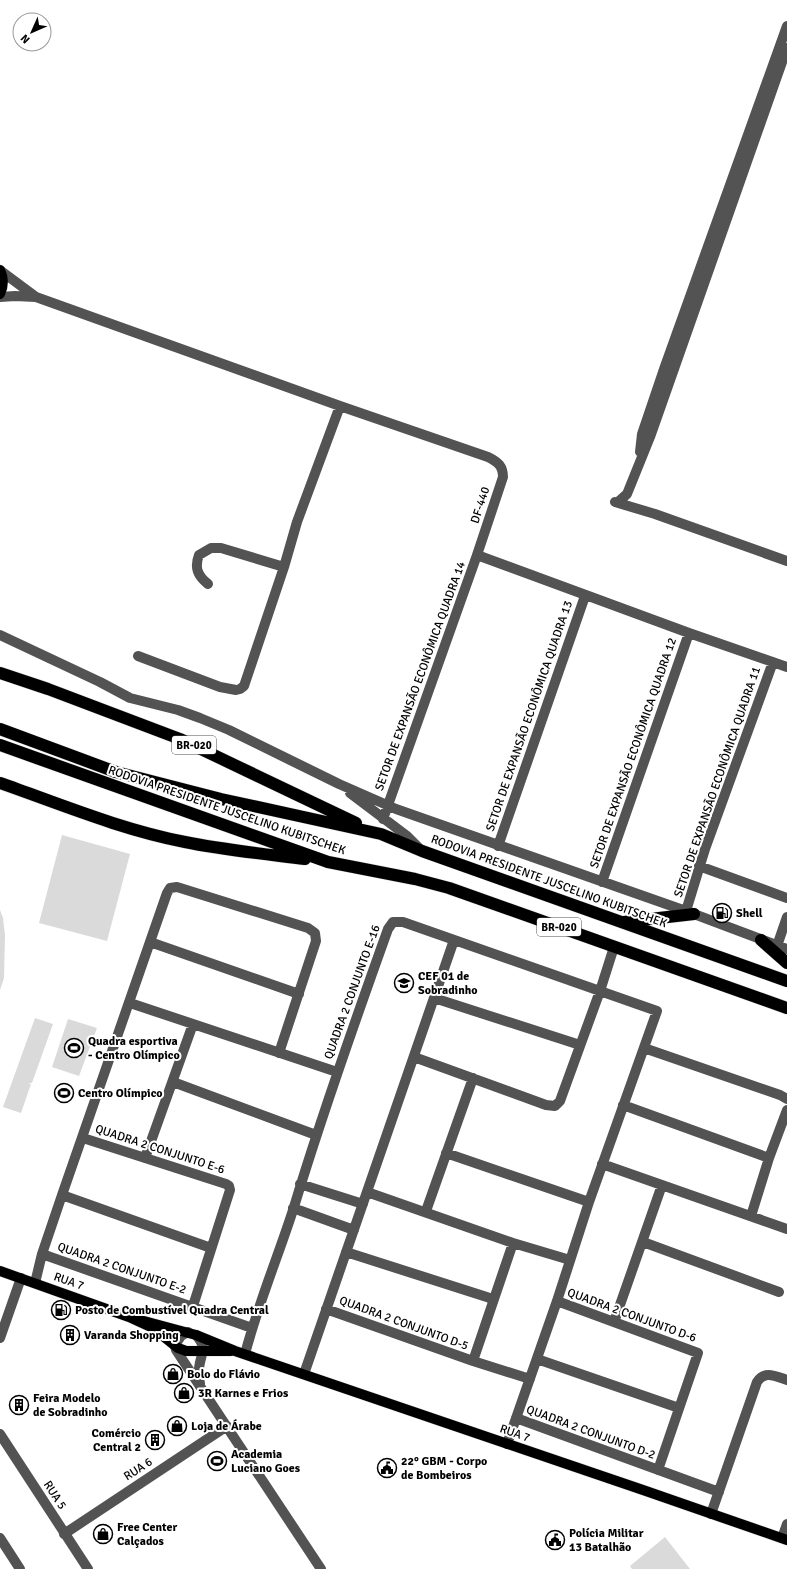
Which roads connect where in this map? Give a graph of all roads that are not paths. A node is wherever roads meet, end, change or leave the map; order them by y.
1 (787, 26) edge
2 (787, 48) edge
3 (1, 270) edge
4 (0, 294) edge
5 (0, 297) edge
6 (36, 297) junction
7 (340, 406) junction
8 (638, 464) junction
9 (477, 556) junction
10 (787, 561) edge
11 (284, 567) junction
12 (208, 584) dead end
13 (585, 596) junction
14 (689, 633) junction
15 (0, 635) edge
16 (138, 656) dead end
17 (773, 662) junction
18 (787, 667) edge
19 (0, 673) edge
20 (0, 729) edge
21 (0, 746) edge
22 (0, 783) edge
23 (339, 784) junction
24 (388, 805) junction
25 (383, 818) junction
26 (381, 834) junction
27 (498, 846) junction
28 (422, 851) junction
29 (328, 862) junction
30 (699, 866) junction
31 (602, 882) junction
32 (787, 898) edge
33 (690, 912) junction
34 (787, 917) edge
35 (621, 922) junction
36 (454, 940) junction
37 (761, 940) junction
38 (150, 942) junction
39 (777, 946) junction
40 (614, 947) junction
41 (787, 949) edge
42 (787, 963) edge
43 (787, 981) edge
44 (600, 991) junction
45 (299, 994) junction
46 (434, 998) junction
47 (130, 1003) junction
48 (787, 1008) edge
49 (193, 1024) junction
50 (580, 1045) junction
51 (644, 1048) junction
52 (279, 1054) junction
53 (414, 1057) junction
54 (337, 1072) junction
55 (473, 1078) junction
56 (173, 1082) junction
57 (787, 1100) edge
58 (623, 1106) junction
59 (787, 1110) edge
60 (316, 1135) junction
61 (83, 1138) junction
62 (446, 1154) junction
63 (145, 1158) junction
64 (769, 1158) junction
65 (602, 1164) junction
66 (300, 1184) junction
67 (662, 1185) junction
68 (367, 1192) junction
69 (62, 1195) junction
70 (589, 1202) junction
71 (363, 1204) junction
72 (294, 1208) junction
73 (426, 1211) junction
74 (751, 1216) junction
75 (787, 1229) edge
76 (354, 1230) junction
77 (642, 1242) junction
78 (513, 1243) junction
79 (211, 1248) junction
80 (346, 1252) junction
81 (42, 1254) junction
82 (570, 1260) junction
83 (0, 1271) edge
84 (21, 1278) junction
85 (35, 1283) junction
86 (779, 1292) dead end
87 (493, 1299) junction
88 (557, 1301) junction
89 (193, 1306) junction
90 (326, 1309) junction
91 (129, 1317) junction
92 (614, 1322) junction
93 (252, 1328) junction
94 (192, 1333) junction
95 (0, 1338) edge
96 (175, 1345) junction
97 (235, 1351) junction
98 (204, 1352) junction
99 (245, 1354) junction
100 (537, 1359) junction
101 (473, 1361) junction
102 (304, 1374) junction
103 (530, 1379) junction
104 (787, 1380) edge
105 (200, 1384) junction
106 (679, 1408) junction
107 (516, 1418) junction
108 (227, 1426) junction
109 (0, 1434) edge
110 (507, 1444) junction
111 (658, 1470) junction
112 (719, 1492) junction
113 (711, 1514) junction
114 (787, 1524) edge
115 (64, 1534) junction
116 (0, 1539) edge
117 (784, 1539) edge
118 (20, 1569) edge
119 (88, 1569) edge
120 (321, 1569) edge

1 - 8 street
2 - 8 street
3 - 4 main road
3 - 6 street
5 - 6 street
6 - 7 street
7 - 9 street, DF-440
7 - 11 street
8 - 10 street
9 - 13 street
9 - 24 street, SETOR DE EXPANSÃO ECONÔMICA QUADRA 14
11 - 12 street
11 - 16 street
13 - 14 street
13 - 27 street, SETOR DE EXPANSÃO ECONÔMICA QUADRA 13
14 - 17 street
14 - 31 street, SETOR DE EXPANSÃO ECONÔMICA QUADRA 12
15 - 23 street
17 - 18 street
17 - 30 street, SETOR DE EXPANSÃO ECONÔMICA QUADRA 11
19 - 26 highway, BR-020
20 - 26 highway, RODOVIA PRESIDENTE JUSCELINO KUBITSCHEK / BR-020
21 - 29 highway, RODOVIA PRESIDENTE JUSCELINO KUBITSCHEK / BR-020
22 - 29 highway, BR-020
23 - 24 street
23 - 25 street
24 - 25 street, SETOR DE EXPANSÃO ECONÔMICA QUADRA 14
24 - 27 street
25 - 28 street
26 - 28 highway, RODOVIA PRESIDENTE JUSCELINO KUBITSCHEK / BR-020
27 - 31 street
28 - 35 highway, RODOVIA PRESIDENTE JUSCELINO KUBITSCHEK / BR-020
29 - 40 highway, RODOVIA PRESIDENTE JUSCELINO KUBITSCHEK / BR-020
30 - 32 street
30 - 33 street, SETOR DE EXPANSÃO ECONÔMICA QUADRA 11
31 - 33 street
33 - 35 highway
33 - 37 street
34 - 39 street
35 - 43 highway, RODOVIA PRESIDENTE JUSCELINO KUBITSCHEK / BR-020
36 - 44 street
36 - 46 street
36 - 54 street, QUADRA 2 CONJUNTO E-16
37 - 39 street
37 - 42 highway
38 - 45 street
38 - 45 street
38 - 47 street
39 - 41 street
40 - 44 street
40 - 48 highway, RODOVIA PRESIDENTE JUSCELINO KUBITSCHEK / BR-020
44 - 50 street
44 - 51 street
45 - 52 street
46 - 50 street
46 - 53 street
47 - 49 street
47 - 61 street
49 - 52 street
49 - 56 street
50 - 55 street
51 - 57 street
51 - 58 street
52 - 54 street
53 - 55 street
53 - 68 street
54 - 60 street, QUADRA 2 CONJUNTO E-16
55 - 62 street
56 - 60 street
56 - 63 street
58 - 64 street
58 - 65 street
59 - 64 street
60 - 66 street, QUADRA 2 CONJUNTO E-16
61 - 63 street, QUADRA 2 CONJUNTO E-6
61 - 69 street
62 - 70 street
62 - 73 street
63 - 79 street, QUADRA 2 CONJUNTO E-6
64 - 74 street
65 - 67 street
65 - 70 street
66 - 71 street
66 - 72 street, QUADRA 2 CONJUNTO E-16
67 - 74 street
67 - 77 street
68 - 71 street
68 - 73 street
69 - 79 street
69 - 81 street
70 - 82 street
71 - 76 street
72 - 76 street
72 - 93 street, QUADRA 2 CONJUNTO E-16
73 - 78 street
74 - 75 street
76 - 80 street
77 - 86 street
77 - 92 street
78 - 82 street
78 - 87 street
79 - 89 street
80 - 87 street
80 - 90 street
81 - 85 street
81 - 89 street, QUADRA 2 CONJUNTO E-2
82 - 88 street
83 - 84 main road, RUA 7
84 - 85 main road, RUA 7
84 - 95 street
85 - 91 main road, RUA 7
87 - 101 street
88 - 92 street, QUADRA 2 CONJUNTO D-6
88 - 100 street
89 - 93 street, QUADRA 2 CONJUNTO E-2
90 - 101 street, QUADRA 2 CONJUNTO D-5
90 - 102 street
91 - 94 main road, RUA 7
91 - 96 main road, RUA 7
92 - 106 street, QUADRA 2 CONJUNTO D-6
93 - 99 street, QUADRA 2 CONJUNTO E-16
94 - 96 street
94 - 97 main road, RUA 7
94 - 98 street
96 - 98 main road, RUA 7
96 - 105 street
97 - 98 main road, RUA 7
97 - 99 main road, RUA 7
98 - 105 street
99 - 102 main road, RUA 7
100 - 103 street
100 - 106 street
101 - 103 street, QUADRA 2 CONJUNTO D-5
102 - 110 main road, RUA 7
103 - 107 street
104 - 112 street
105 - 108 street
106 - 111 street
107 - 110 street
107 - 111 street, QUADRA 2 CONJUNTO D-2
108 - 115 street, RUA 6
108 - 120 street
109 - 115 street, RUA 5
110 - 113 main road, RUA 7
111 - 112 street, QUADRA 2 CONJUNTO D-2
112 - 113 street
113 - 117 main road, RUA 7
114 - 117 street
115 - 119 street, RUA 5
116 - 118 street

